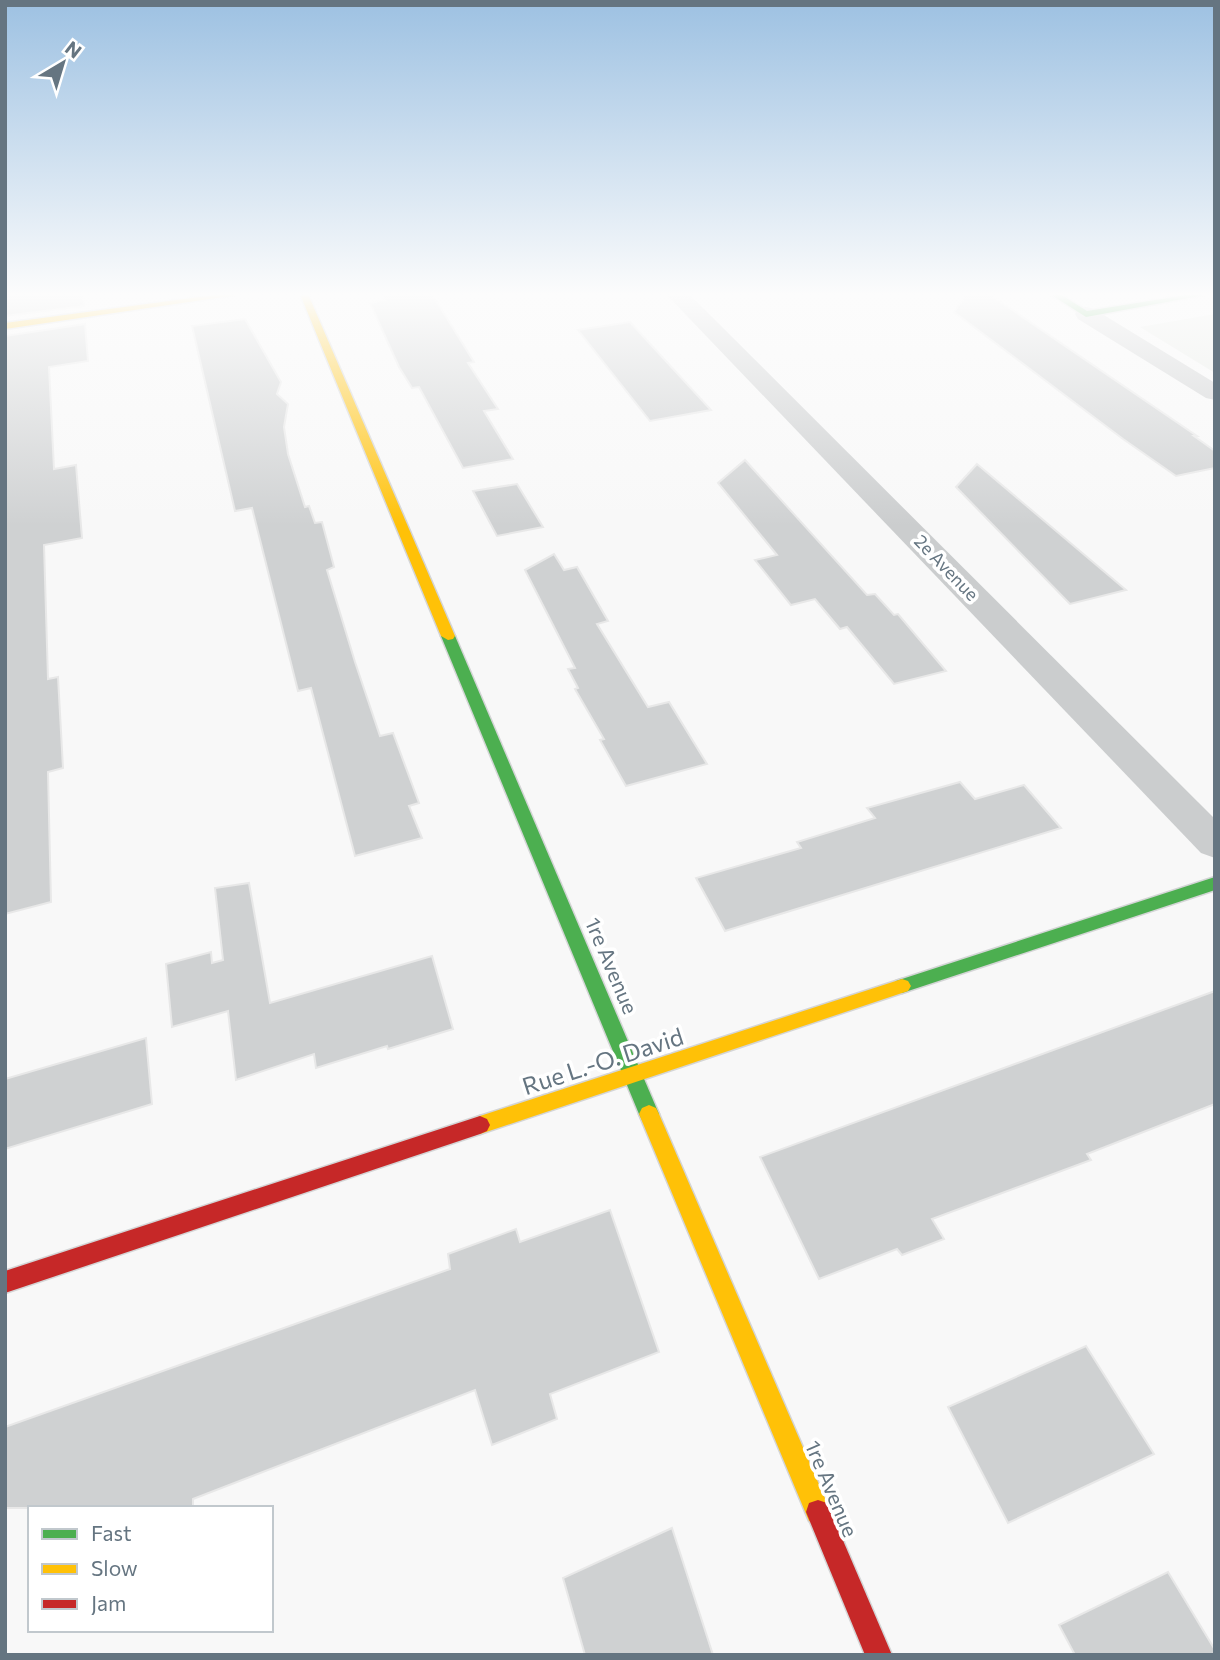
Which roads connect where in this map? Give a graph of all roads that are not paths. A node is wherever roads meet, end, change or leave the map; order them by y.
1 (337, 371) edge
2 (753, 371) edge
3 (1180, 371) edge
4 (1215, 393) edge
5 (1215, 843) edge
6 (1215, 883) edge
7 (634, 1076) junction
8 (5, 1282) edge
9 (879, 1655) edge

1 - 7 street, 1re Avenue
2 - 5 street, 2e Avenue
3 - 4 street
6 - 7 street, Rue L.-O. David
7 - 8 street, Rue L.-O. David
7 - 9 street, 1re Avenue

